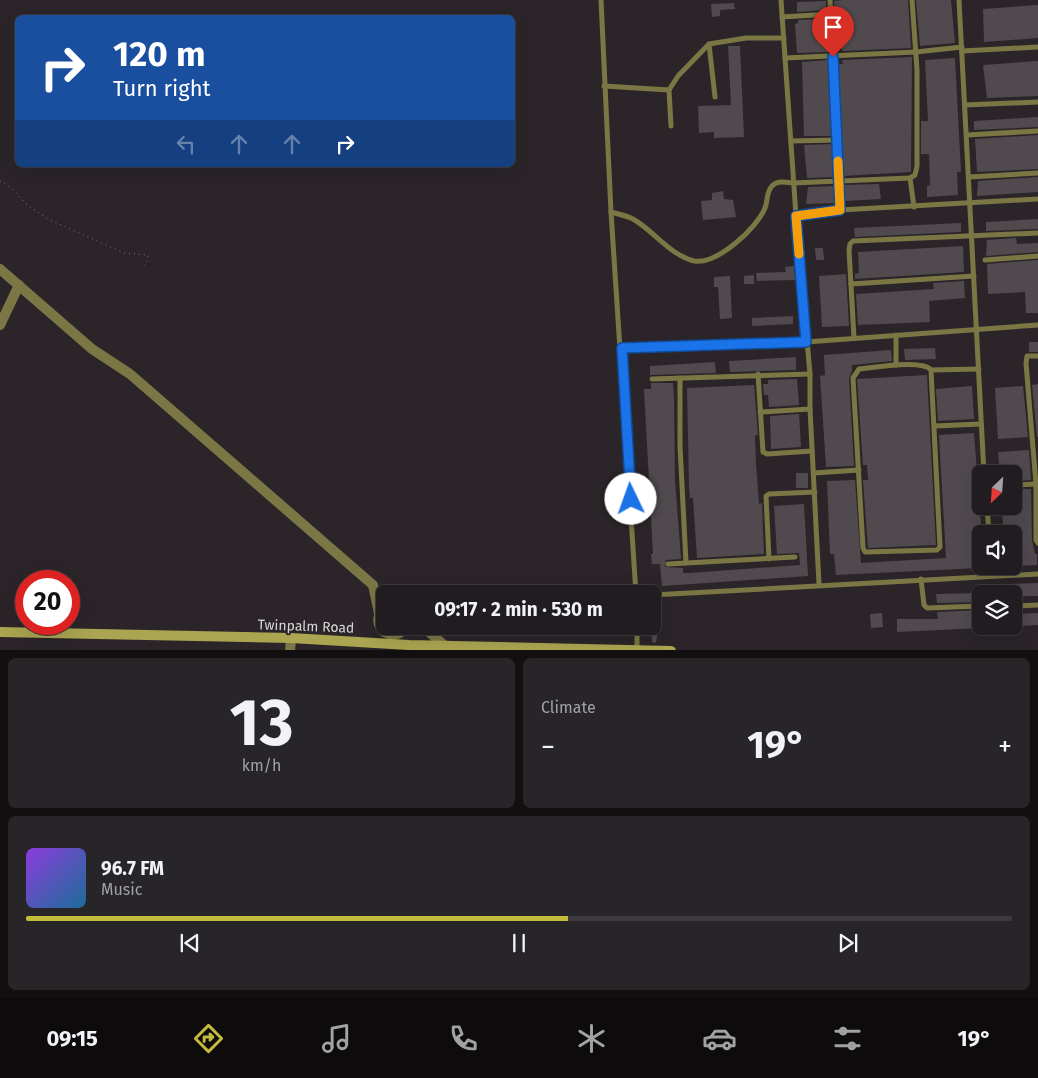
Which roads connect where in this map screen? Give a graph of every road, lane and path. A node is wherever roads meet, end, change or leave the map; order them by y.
1 (601, 0) edge
2 (781, 0) edge
3 (830, 0) edge
4 (912, 0) edge
5 (959, 0) edge
6 (831, 14) junction
7 (782, 17) junction
8 (784, 38) junction
9 (709, 44) junction
10 (1038, 47) edge
11 (962, 49) junction
12 (916, 52) junction
13 (833, 57) junction
14 (785, 58) junction
15 (604, 86) junction
16 (669, 90) junction
17 (715, 97) dead end
18 (1038, 102) edge
19 (965, 106) junction
20 (671, 126) dead end
21 (1038, 131) edge
22 (966, 135) junction
23 (838, 140) junction
24 (790, 141) junction
25 (1038, 173) edge
26 (968, 177) junction
27 (910, 178) junction
28 (839, 180) junction
29 (0, 181) edge
30 (793, 183) junction
31 (1038, 199) edge
32 (970, 202) junction
33 (914, 207) junction
34 (840, 210) junction
35 (612, 212) junction
36 (796, 216) junction
37 (1038, 232) edge
38 (972, 235) junction
39 (1038, 256) edge
40 (985, 260) dead end
41 (144, 265) dead end
42 (0, 269) edge
43 (974, 276) junction
44 (851, 284) junction
45 (19, 285) junction
46 (1038, 324) edge
47 (0, 325) edge
48 (977, 328) junction
49 (896, 335) junction
50 (854, 338) junction
51 (806, 342) junction
52 (622, 348) junction
53 (1038, 356) edge
54 (896, 365) junction
55 (979, 369) junction
56 (931, 370) junction
57 (758, 374) junction
58 (810, 374) junction
59 (680, 378) junction
60 (652, 379) dead end
61 (810, 409) junction
62 (760, 412) junction
63 (981, 424) junction
64 (935, 426) junction
65 (812, 451) junction
66 (983, 465) edge
67 (859, 470) junction
68 (814, 473) junction
69 (1036, 484) junction
70 (1022, 485) edge
71 (815, 492) junction
72 (1038, 543) edge
73 (794, 557) dead end
74 (769, 559) junction
75 (686, 563) junction
76 (668, 564) dead end
77 (1022, 574) edge
78 (1038, 574) edge
79 (992, 575) edge
80 (921, 580) junction
81 (819, 584) junction
82 (635, 585) edge
83 (376, 591) edge
84 (661, 594) edge
85 (1038, 605) edge
86 (972, 606) edge
87 (1022, 606) edge
88 (0, 632) edge
89 (376, 635) edge
90 (432, 635) edge
91 (637, 635) edge
92 (291, 638) junction
93 (371, 643) junction
94 (444, 645) junction
95 (409, 648) edge
96 (638, 649) junction
97 (290, 650) edge
98 (662, 650) edge
99 (671, 650) edge

1 - 15 lane
2 - 7 lane
3 - 6 lane
4 - 12 lane
5 - 11 lane
6 - 7 lane
6 - 13 lane
7 - 8 lane
8 - 9 lane
8 - 14 lane
9 - 16 lane
9 - 17 lane
10 - 11 lane
11 - 12 lane
11 - 19 lane
12 - 13 lane
12 - 27 lane
13 - 14 lane
13 - 23 lane
14 - 24 lane
15 - 16 lane
15 - 35 lane
16 - 20 lane
18 - 19 lane
19 - 22 lane
21 - 22 lane
22 - 26 lane
23 - 24 lane
23 - 28 lane
24 - 30 lane
25 - 26 lane
26 - 32 lane
27 - 28 lane
27 - 33 lane
28 - 30 lane
28 - 34 lane
29 - 41 path
30 - 35 lane
30 - 36 lane
31 - 32 lane
32 - 33 lane
32 - 38 lane
33 - 34 lane
34 - 36 lane
35 - 52 lane
36 - 51 lane
37 - 38 lane
38 - 43 lane
38 - 44 lane
39 - 40 lane
42 - 45 street
43 - 44 lane
43 - 48 lane
44 - 50 lane
45 - 47 street
45 - 83 street
46 - 48 lane
48 - 49 lane
48 - 55 lane
49 - 50 lane
49 - 54 lane
50 - 51 lane
51 - 52 lane
51 - 58 lane
52 - 82 lane
53 - 69 lane
54 - 56 lane
54 - 67 lane
55 - 56 lane
55 - 63 lane
56 - 64 lane
57 - 58 lane
57 - 59 lane
57 - 62 lane
58 - 61 lane
59 - 60 lane
59 - 75 lane
61 - 62 lane
61 - 65 lane
62 - 65 lane
63 - 64 lane
63 - 66 lane
64 - 67 lane
65 - 68 lane
67 - 68 lane
68 - 71 lane
69 - 70 lane
69 - 72 lane
71 - 74 lane
71 - 81 lane
73 - 74 lane
74 - 75 lane
75 - 76 lane
77 - 78 lane
79 - 80 lane
80 - 81 lane
80 - 86 lane
81 - 84 lane
85 - 87 lane
88 - 92 main road, Twinpalm Road
89 - 93 street
90 - 94 street
91 - 96 lane
92 - 93 main road, Twinpalm Road
92 - 97 street
93 - 95 main road, Twinpalm Road
94 - 95 main road, Twinpalm Road
94 - 96 main road, Twinpalm Road
96 - 98 main road, Twinpalm Road
98 - 99 main road, Twinpalm Road

